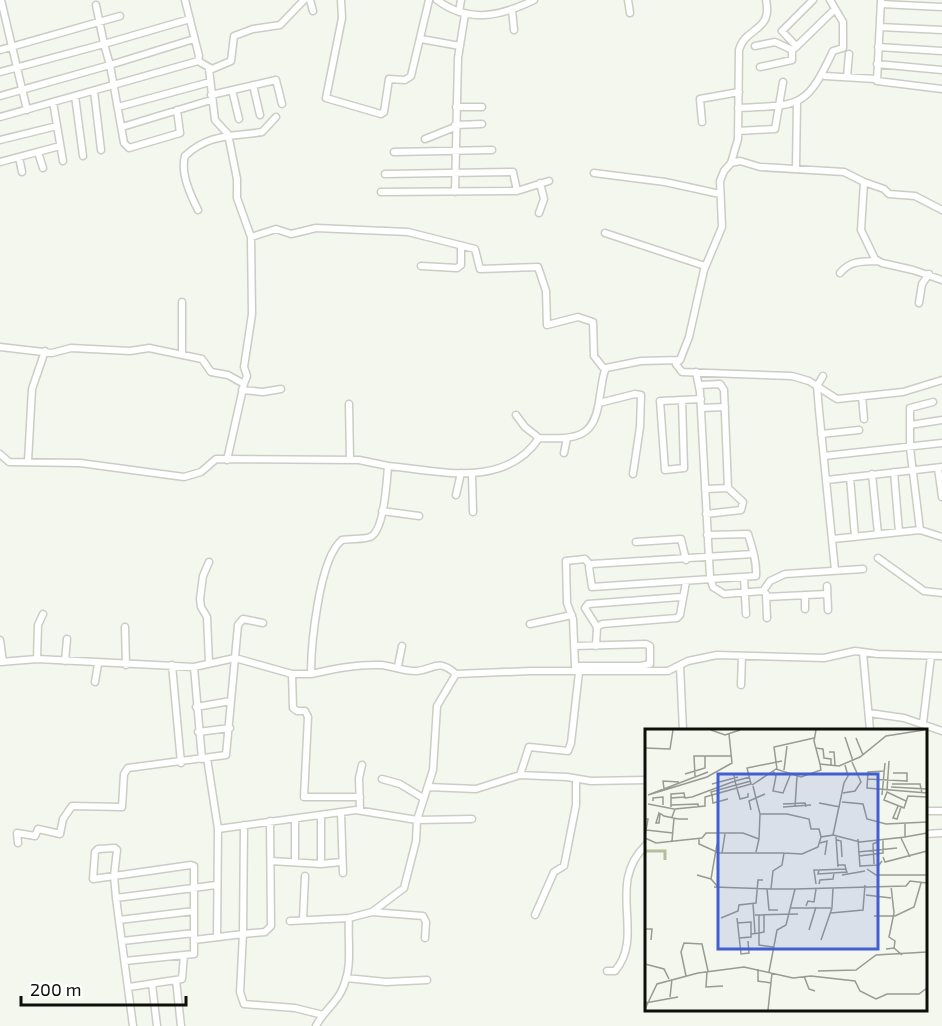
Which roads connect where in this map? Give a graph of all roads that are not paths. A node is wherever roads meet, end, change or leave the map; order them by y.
1 (1, 0) edge
2 (185, 0) edge
3 (304, 0) edge
4 (310, 0) edge
5 (341, 0) edge
6 (429, 0) edge
7 (437, 0) edge
8 (461, 0) edge
9 (534, 0) edge
10 (628, 0) edge
11 (766, 0) edge
12 (813, 0) edge
13 (830, 0) edge
14 (881, 2) edge
15 (96, 5) dead end
16 (942, 7) edge
17 (835, 9) junction
18 (512, 10) junction
19 (313, 11) dead end
20 (462, 13) junction
21 (630, 13) dead end
22 (120, 16) dead end
23 (190, 19) junction
24 (100, 22) junction
25 (879, 27) junction
26 (514, 30) dead end
27 (942, 30) edge
28 (194, 39) junction
29 (421, 39) junction
30 (104, 44) junction
31 (14, 46) junction
32 (460, 46) junction
33 (755, 46) dead end
34 (878, 47) junction
35 (794, 48) junction
36 (0, 50) edge
37 (942, 51) edge
38 (849, 54) dead end
39 (198, 61) junction
40 (877, 64) junction
41 (110, 65) junction
42 (760, 67) dead end
43 (18, 68) junction
44 (208, 69) junction
45 (942, 70) edge
46 (0, 72) edge
47 (825, 76) dead end
48 (847, 77) junction
49 (876, 79) junction
50 (210, 82) junction
51 (783, 82) dead end
52 (115, 85) junction
53 (253, 85) junction
54 (23, 89) junction
55 (942, 89) edge
56 (232, 90) junction
57 (94, 91) junction
58 (739, 92) junction
59 (0, 96) edge
60 (75, 96) junction
61 (211, 98) junction
62 (797, 101) junction
63 (53, 102) junction
64 (282, 104) dead end
65 (118, 106) junction
66 (781, 106) junction
67 (456, 107) junction
68 (482, 108) dead end
69 (738, 108) junction
70 (27, 110) junction
71 (177, 110) junction
72 (260, 115) dead end
73 (0, 117) edge
74 (276, 117) dead end
75 (239, 119) dead end
76 (702, 122) dead end
77 (482, 124) dead end
78 (57, 126) junction
79 (455, 126) junction
80 (122, 127) junction
81 (738, 131) junction
82 (228, 134) junction
83 (425, 139) dead end
84 (0, 140) edge
85 (60, 146) junction
86 (101, 150) dead end
87 (454, 150) junction
88 (492, 150) dead end
89 (38, 152) junction
90 (394, 152) dead end
91 (83, 156) dead end
92 (19, 157) junction
93 (63, 161) dead end
94 (0, 162) edge
95 (731, 163) junction
96 (43, 168) dead end
97 (796, 168) junction
98 (22, 172) dead end
99 (455, 173) junction
100 (594, 173) dead end
101 (385, 174) dead end
102 (549, 180) dead end
103 (864, 182) junction
104 (540, 183) junction
105 (517, 191) junction
106 (381, 192) dead end
107 (455, 192) junction
108 (720, 194) junction
109 (198, 210) dead end
110 (942, 210) edge
111 (539, 213) dead end
112 (605, 233) dead end
113 (251, 237) junction
114 (461, 246) junction
115 (878, 261) junction
116 (421, 266) dead end
117 (705, 266) junction
118 (840, 273) dead end
119 (929, 274) junction
120 (942, 280) edge
121 (182, 303) dead end
122 (919, 303) dead end
123 (0, 346) edge
124 (45, 351) junction
125 (182, 356) junction
126 (680, 360) junction
127 (605, 370) junction
128 (696, 372) junction
129 (823, 376) dead end
130 (942, 380) edge
131 (699, 385) junction
132 (817, 386) junction
133 (243, 387) junction
134 (281, 389) dead end
135 (862, 396) junction
136 (701, 399) junction
137 (682, 400) junction
138 (933, 402) dead end
139 (599, 403) junction
140 (349, 404) dead end
141 (725, 407) junction
142 (701, 408) junction
143 (516, 415) dead end
144 (864, 419) dead end
145 (942, 420) edge
146 (910, 425) junction
147 (859, 430) dead end
148 (821, 434) junction
149 (539, 438) junction
150 (567, 438) junction
151 (942, 443) edge
152 (910, 448) junction
153 (564, 453) dead end
154 (0, 454) edge
155 (824, 456) junction
156 (227, 460) junction
157 (350, 460) junction
158 (28, 461) junction
159 (388, 466) junction
160 (940, 468) edge
161 (915, 471) junction
162 (894, 472) junction
163 (461, 473) junction
164 (472, 474) junction
165 (633, 474) dead end
166 (872, 474) junction
167 (850, 477) junction
168 (827, 480) junction
169 (728, 488) junction
170 (705, 489) junction
171 (456, 495) dead end
172 (942, 497) edge
173 (382, 511) junction
174 (473, 512) dead end
175 (706, 514) junction
176 (419, 516) dead end
177 (920, 530) junction
178 (899, 532) junction
179 (878, 534) junction
180 (707, 535) junction
181 (855, 537) junction
182 (942, 537) edge
183 (833, 539) junction
184 (636, 542) dead end
185 (753, 554) junction
186 (709, 558) junction
187 (878, 558) dead end
188 (686, 560) junction
189 (209, 562) dead end
190 (590, 565) junction
191 (863, 569) dead end
192 (835, 570) junction
193 (744, 578) junction
194 (710, 580) junction
195 (686, 582) junction
196 (827, 586) dead end
197 (745, 592) junction
198 (942, 593) edge
199 (766, 594) junction
200 (827, 594) junction
201 (805, 595) junction
202 (681, 597) junction
203 (806, 609) dead end
204 (828, 610) dead end
205 (43, 614) dead end
206 (746, 614) dead end
207 (572, 615) junction
208 (767, 618) dead end
209 (264, 623) dead end
210 (530, 624) dead end
211 (125, 627) dead end
212 (597, 627) junction
213 (67, 639) dead end
214 (0, 640) edge
215 (402, 646) dead end
216 (574, 646) junction
217 (596, 646) junction
218 (863, 653) junction
219 (742, 656) junction
220 (931, 656) junction
221 (942, 656) edge
222 (235, 658) junction
223 (37, 659) junction
224 (65, 661) junction
225 (1, 662) edge
226 (209, 663) junction
227 (98, 664) junction
228 (126, 665) junction
229 (172, 665) junction
230 (398, 666) junction
231 (680, 666) junction
232 (194, 667) junction
233 (579, 672) junction
234 (292, 674) junction
235 (311, 674) junction
236 (456, 674) junction
237 (95, 682) dead end
238 (741, 685) dead end
239 (231, 701) junction
240 (196, 707) junction
241 (869, 712) junction
242 (923, 723) junction
243 (230, 728) junction
244 (683, 729) edge
245 (870, 729) edge
246 (942, 731) edge
247 (198, 732) junction
248 (204, 759) junction
249 (181, 763) junction
250 (362, 765) dead end
251 (520, 775) junction
252 (382, 779) dead end
253 (576, 780) junction
254 (645, 780) edge
255 (428, 787) junction
256 (360, 797) junction
257 (423, 798) junction
258 (360, 810) junction
259 (341, 813) junction
260 (321, 817) junction
261 (295, 819) junction
262 (472, 819) dead end
263 (417, 820) junction
264 (270, 821) junction
265 (244, 825) junction
266 (218, 829) junction
267 (942, 833) edge
268 (927, 834) edge
269 (18, 843) dead end
270 (645, 846) edge
271 (271, 861) junction
272 (295, 862) junction
273 (341, 862) junction
274 (321, 864) junction
275 (343, 873) dead end
276 (114, 876) junction
277 (305, 876) dead end
278 (216, 885) junction
279 (194, 887) junction
280 (116, 898) junction
281 (194, 911) junction
282 (372, 912) junction
283 (536, 915) dead end
284 (349, 918) junction
285 (119, 920) junction
286 (303, 920) junction
287 (290, 921) dead end
288 (243, 934) junction
289 (194, 937) junction
290 (217, 937) junction
291 (426, 938) dead end
292 (122, 941) junction
293 (184, 956) junction
294 (125, 961) junction
295 (607, 971) dead end
296 (346, 978) junction
297 (176, 980) junction
298 (427, 980) dead end
299 (152, 984) junction
300 (129, 987) junction
301 (323, 1015) junction
302 (133, 1026) edge
303 (157, 1026) edge
304 (181, 1026) edge
305 (316, 1026) edge

1 - 31 street
2 - 23 street
3 - 44 street
4 - 19 street
5 - 29 street
6 - 29 street
7 - 20 street
8 - 20 street
9 - 18 street
10 - 21 street
11 - 58 street
12 - 35 street
13 - 17 street
14 - 16 street
14 - 25 street
15 - 24 street
17 - 35 street
17 - 62 street
18 - 20 street
18 - 26 street
20 - 32 street
22 - 24 street
23 - 28 street
23 - 30 street
24 - 30 street
24 - 31 street
25 - 27 street
25 - 34 street
28 - 39 street
28 - 41 street
29 - 32 street
30 - 41 street
30 - 43 street
31 - 36 street
31 - 43 street
32 - 67 street
33 - 35 street
34 - 37 street
34 - 40 street
35 - 42 street
38 - 48 street
39 - 44 street
39 - 52 street
40 - 45 street
40 - 49 street
41 - 52 street
41 - 54 street
43 - 46 street
43 - 54 street
44 - 50 street
47 - 48 street
48 - 49 street
49 - 55 street
50 - 61 street
50 - 65 street
51 - 66 street
52 - 57 street
52 - 65 street
53 - 56 street
53 - 64 street
53 - 72 street
54 - 59 street
54 - 70 street
56 - 61 street
56 - 75 street
57 - 60 street
57 - 86 street
58 - 69 street
58 - 76 street
60 - 63 street
60 - 91 street
61 - 71 street
61 - 82 street
62 - 66 street
62 - 97 street
63 - 70 street
63 - 78 street
65 - 80 street
66 - 69 street
66 - 81 street
67 - 68 street
67 - 79 street
69 - 81 street
70 - 73 street
71 - 80 street
71 - 80 street
74 - 82 street
77 - 79 street
78 - 84 street
78 - 85 street
79 - 83 street
79 - 87 street
81 - 95 street
82 - 109 street
82 - 113 street
85 - 89 street
85 - 93 street
87 - 88 street
87 - 90 street
87 - 99 street
89 - 92 street
89 - 96 street
92 - 94 street
92 - 98 street
95 - 97 street
95 - 108 street
97 - 103 street
99 - 101 street
99 - 105 street
99 - 107 street
100 - 108 street
102 - 104 street
103 - 110 street
103 - 115 street
104 - 105 street
104 - 111 street
105 - 107 street
106 - 107 street
108 - 117 street
112 - 117 street
113 - 114 street
113 - 133 street
114 - 116 street
114 - 127 street
115 - 118 street
115 - 119 street
117 - 126 street
119 - 120 street
119 - 122 street
121 - 125 street
123 - 124 street
124 - 125 street
124 - 158 street
125 - 133 street
126 - 127 street
126 - 128 street
127 - 139 street
128 - 131 street
128 - 132 street
129 - 132 street
130 - 135 street
131 - 136 street
131 - 141 street
132 - 135 street
132 - 148 street
133 - 134 street
133 - 156 street
135 - 144 street
136 - 137 street
136 - 142 street
137 - 137 street
138 - 146 street
139 - 150 street
139 - 165 street
140 - 157 street
141 - 142 street
141 - 169 street
142 - 170 street
143 - 149 street
145 - 146 street
146 - 152 street
147 - 148 street
148 - 155 street
149 - 150 street
149 - 164 street
150 - 153 street
151 - 152 street
152 - 155 street
152 - 161 street
154 - 158 street
155 - 168 street
156 - 157 street
156 - 158 street
157 - 159 street
159 - 163 street
159 - 173 street
160 - 161 street
160 - 172 street
161 - 162 street
161 - 177 street
162 - 166 street
162 - 178 street
163 - 164 street
163 - 171 street
164 - 174 street
166 - 167 street
166 - 179 street
167 - 168 street
167 - 181 street
168 - 183 street
169 - 170 street
169 - 175 street
170 - 175 street
173 - 176 street
173 - 235 street
175 - 180 street
177 - 178 street
177 - 182 street
178 - 179 street
179 - 181 street
180 - 185 street
180 - 186 street
181 - 183 street
183 - 192 street
184 - 188 street
185 - 186 street
185 - 193 street
186 - 188 street
186 - 194 street
187 - 198 street
188 - 190 street
189 - 226 street
190 - 195 street
190 - 207 street
191 - 192 street
192 - 199 street
193 - 194 street
193 - 197 street
194 - 195 street
194 - 197 street
195 - 202 street
196 - 200 street
197 - 199 street
197 - 206 street
199 - 201 street
199 - 208 street
200 - 201 street
200 - 204 street
201 - 203 street
202 - 212 street
202 - 212 street
205 - 223 street
207 - 210 street
207 - 216 street
209 - 222 street
211 - 228 street
212 - 217 street
213 - 224 street
214 - 225 street
215 - 230 street
216 - 217 street
216 - 217 street
218 - 219 street
218 - 220 street
218 - 241 street
219 - 231 street
219 - 238 street
220 - 221 street
220 - 242 street
222 - 226 street
222 - 234 street
222 - 239 street
223 - 224 street
223 - 225 street
224 - 227 street
226 - 232 street
227 - 228 street
227 - 237 street
228 - 229 street
229 - 232 street
229 - 249 street
230 - 235 street
230 - 236 street
231 - 233 street
231 - 244 street
232 - 240 street
233 - 236 street
233 - 251 street
234 - 235 street
234 - 256 street
236 - 255 street
239 - 240 street
239 - 243 street
240 - 247 street
241 - 242 street
241 - 245 street
242 - 246 street
243 - 247 street
243 - 248 street
247 - 248 street
248 - 249 street
248 - 266 street
249 - 269 street
250 - 256 street
251 - 253 street
251 - 255 street
252 - 257 street
253 - 254 street
253 - 283 street
255 - 257 street
256 - 258 street
257 - 263 street
258 - 259 street
258 - 263 street
259 - 260 street
259 - 273 street
260 - 261 street
260 - 274 street
261 - 264 street
261 - 272 street
262 - 263 street
263 - 282 street
264 - 265 street
264 - 271 street
265 - 266 street
265 - 288 street
266 - 278 street
267 - 268 street
270 - 295 street
271 - 272 street
271 - 288 street
272 - 274 street
273 - 274 street
273 - 275 street
276 - 276 street
276 - 279 street
276 - 280 street
277 - 286 street
278 - 279 street
278 - 290 street
279 - 280 street
279 - 281 street
280 - 285 street
281 - 285 street
281 - 289 street
282 - 284 street
282 - 291 street
284 - 286 street
284 - 296 street
285 - 292 street
286 - 287 street
288 - 290 street
288 - 301 street
289 - 290 street
289 - 292 street
289 - 293 street
292 - 294 street
293 - 294 street
293 - 297 street
294 - 300 street
296 - 298 street
296 - 301 street
297 - 299 street
297 - 304 street
299 - 300 street
299 - 303 street
300 - 302 street
301 - 305 street

